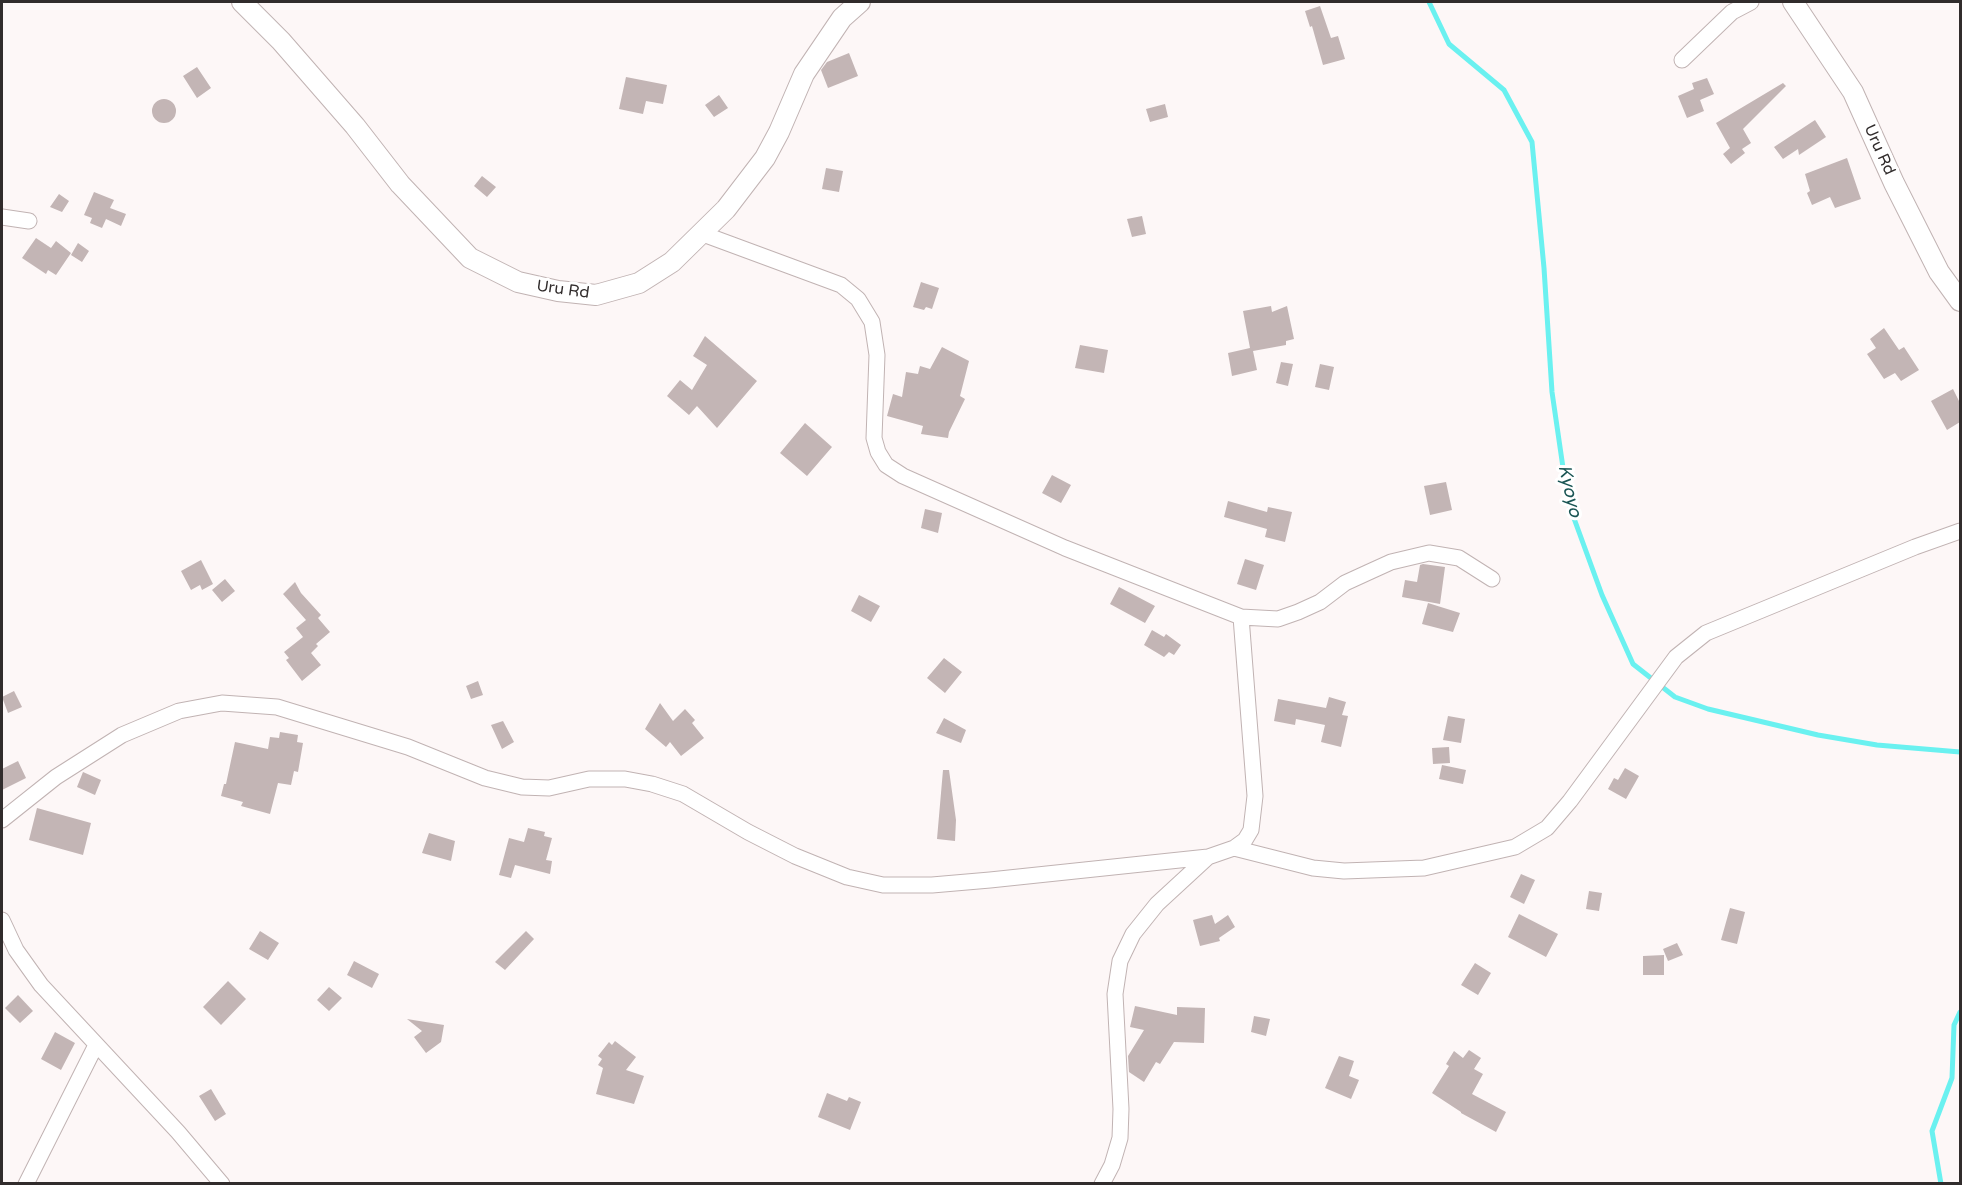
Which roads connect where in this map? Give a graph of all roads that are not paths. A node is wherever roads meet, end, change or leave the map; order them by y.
1 (242, 2) edge
2 (860, 2) edge
3 (1751, 2) edge
4 (1793, 2) edge
5 (1682, 60) dead end
6 (2, 217) edge
7 (29, 221) dead end
8 (703, 234) junction
9 (1960, 301) edge
10 (1960, 531) edge
11 (1492, 579) dead end
12 (1241, 617) junction
13 (2, 820) edge
14 (1234, 848) junction
15 (1208, 857) junction
16 (2, 920) edge
17 (96, 1045) junction
18 (26, 1184) edge
19 (222, 1184) edge
20 (1102, 1184) edge

1 - 8 street, Uru Rd
2 - 8 street, Uru Rd
3 - 5 street
4 - 9 street, Uru Rd
6 - 7 street
8 - 12 street
10 - 14 street
11 - 12 street
12 - 14 street
13 - 15 street
14 - 15 street
15 - 20 street
16 - 17 street
17 - 18 street
17 - 19 street

